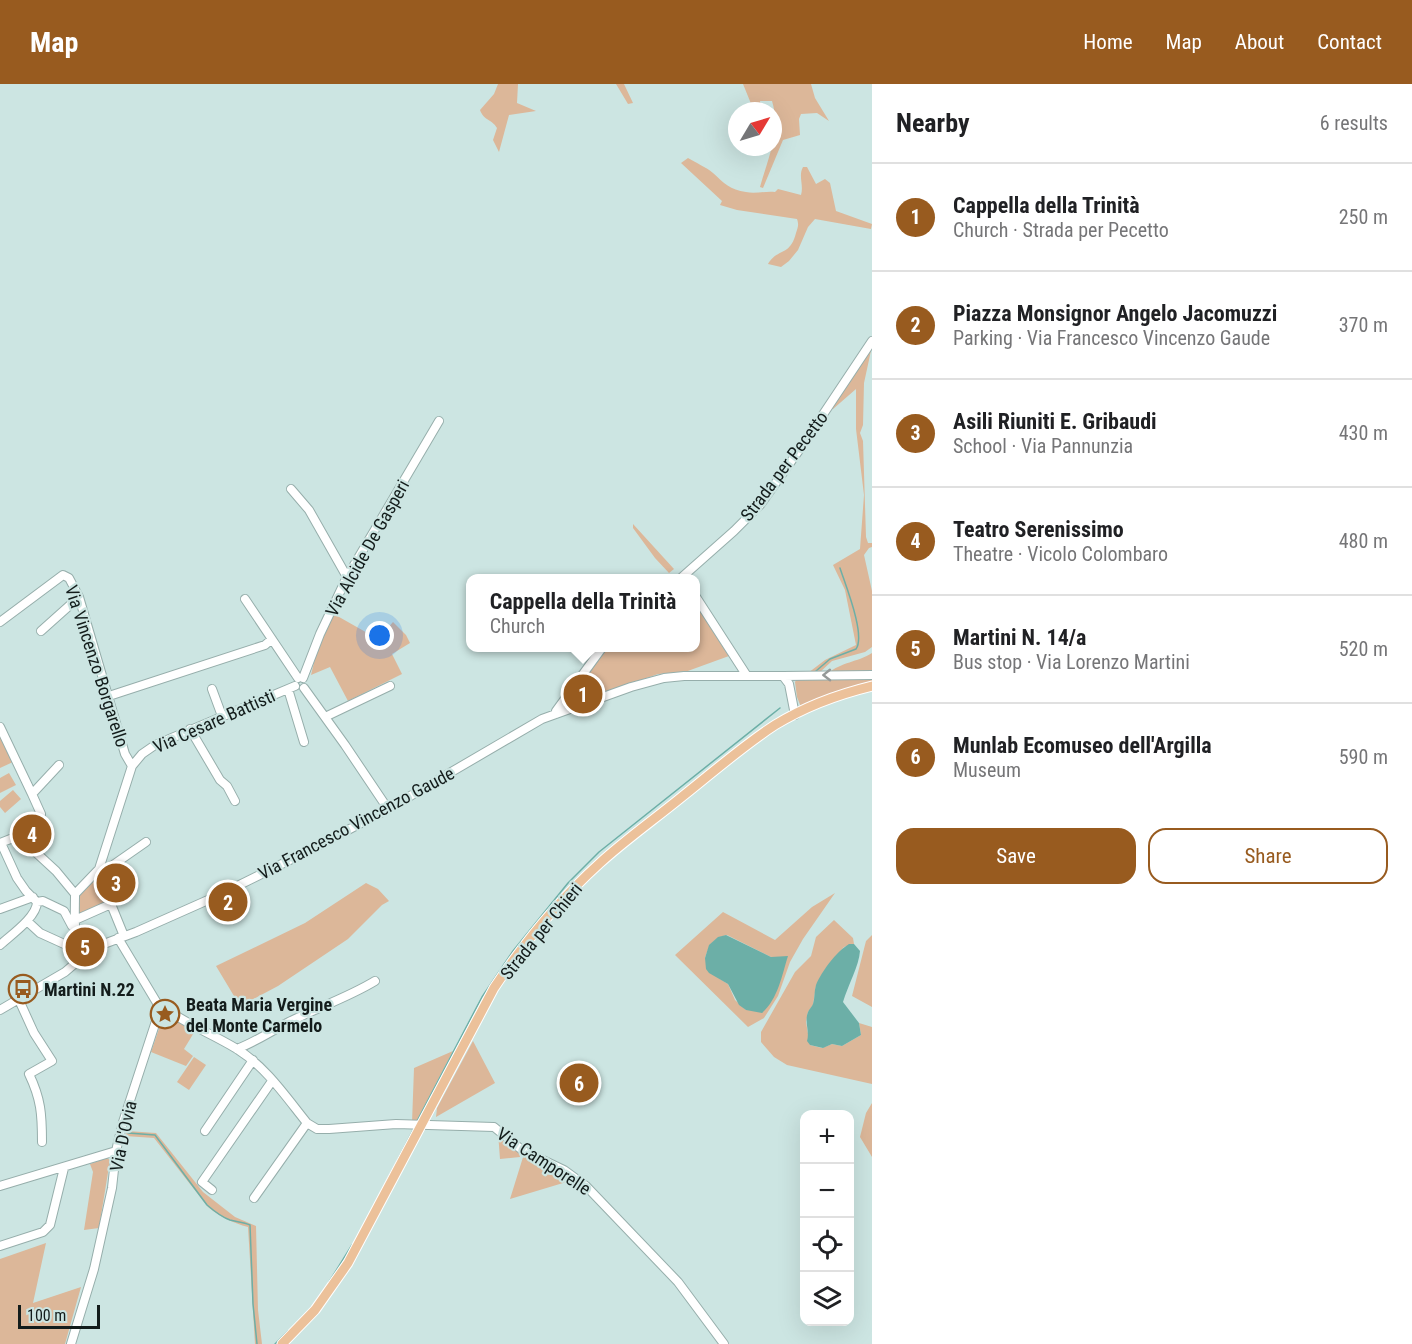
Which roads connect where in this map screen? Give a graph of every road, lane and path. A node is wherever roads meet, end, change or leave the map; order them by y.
1 (872, 341) edge
2 (439, 421) dead end
3 (291, 489) dead end
4 (687, 574) edge
5 (347, 577) junction
6 (79, 597) junction
7 (246, 599) dead end
8 (700, 603) edge
9 (0, 622) edge
10 (41, 631) dead end
11 (272, 639) junction
12 (599, 652) edge
13 (872, 675) edge
14 (747, 676) junction
15 (783, 676) junction
16 (296, 683) junction
17 (872, 686) edge
18 (390, 687) dead end
19 (212, 689) dead end
20 (109, 696) junction
21 (556, 714) junction
22 (795, 715) junction
23 (222, 716) junction
24 (325, 717) junction
25 (0, 727) edge
26 (190, 729) junction
27 (304, 742) dead end
28 (59, 765) dead end
29 (132, 766) junction
30 (32, 795) junction
31 (235, 801) dead end
32 (388, 809) junction
33 (18, 836) junction
34 (146, 842) dead end
35 (1, 843) edge
36 (9, 862) junction
37 (0, 865) edge
38 (98, 871) junction
39 (75, 894) junction
40 (35, 899) junction
41 (111, 904) junction
42 (0, 909) edge
43 (75, 920) junction
44 (27, 921) junction
45 (75, 934) junction
46 (121, 937) junction
47 (0, 945) edge
48 (77, 948) junction
49 (81, 958) junction
50 (375, 981) dead end
51 (19, 1000) junction
52 (157, 1003) junction
53 (0, 1010) edge
54 (237, 1049) junction
55 (253, 1060) junction
56 (272, 1080) junction
57 (307, 1123) junction
58 (420, 1126) junction
59 (205, 1131) dead end
60 (42, 1142) dead end
61 (117, 1151) junction
62 (64, 1168) junction
63 (0, 1186) edge
64 (212, 1190) dead end
65 (254, 1198) dead end
66 (0, 1246) edge
67 (71, 1344) edge
68 (282, 1344) edge
69 (724, 1344) edge

1 - 4 street, Strada per Pecetto
2 - 5 street, Via Alcide De Gasperi
3 - 5 street
5 - 16 street, Via Alcide De Gasperi
6 - 9 street, Via Vincenzo Borgarello
6 - 10 street
6 - 20 street, Via Vincenzo Borgarello
7 - 11 street
8 - 14 street
11 - 16 street
11 - 20 street
12 - 21 street
13 -> 15 street, Via Francesco Vincenzo Gaude
14 - 15 street, Via Francesco Vincenzo Gaude
14 - 21 street, Via Francesco Vincenzo Gaude
15 - 22 street
16 - 23 street, Via Cesare Battisti
16 - 24 street
16 - 27 street
17 - 22 main road, Strada per Chieri
18 - 24 street
19 - 23 street
20 - 29 street, Via Vincenzo Borgarello
21 - 32 street, Via Francesco Vincenzo Gaude
22 - 58 main road, Strada per Chieri
23 - 26 street, Via Cesare Battisti
24 - 32 street
25 - 30 street
26 - 29 street, Via Cesare Battisti
26 - 31 street
28 - 30 street
29 - 38 street, Via Cesare Battisti
30 - 33 street
32 - 46 street, Via Francesco Vincenzo Gaude
33 - 35 street
33 - 39 street
34 - 38 street
35 - 36 street
36 - 37 street
36 - 40 street
38 - 39 street, Via Cesare Battisti
38 - 41 street
39 - 43 street
40 - 42 street
40 - 44 street
40 - 45 street
41 - 43 street
41 - 46 street
43 - 45 street
44 - 47 street
44 - 48 street
45 - 48 street
46 - 49 street, Via Francesco Vincenzo Gaude
46 - 52 street
48 - 49 street
49 - 51 street, Via Francesco Vincenzo Gaude
50 - 54 street
51 - 53 street, Via Francesco Vincenzo Gaude
51 - 60 street
52 - 54 street
52 - 61 street, Via D'Ovia
54 - 55 street
55 - 56 street
55 - 59 street
56 - 57 street
56 - 64 street
57 - 58 street, Via Camporelle
57 - 65 street
58 - 68 main road, Strada per Chieri
58 - 69 street, Via Camporelle
61 - 62 street
61 - 67 street, Via D'Ovia
62 - 63 street
62 - 66 street

